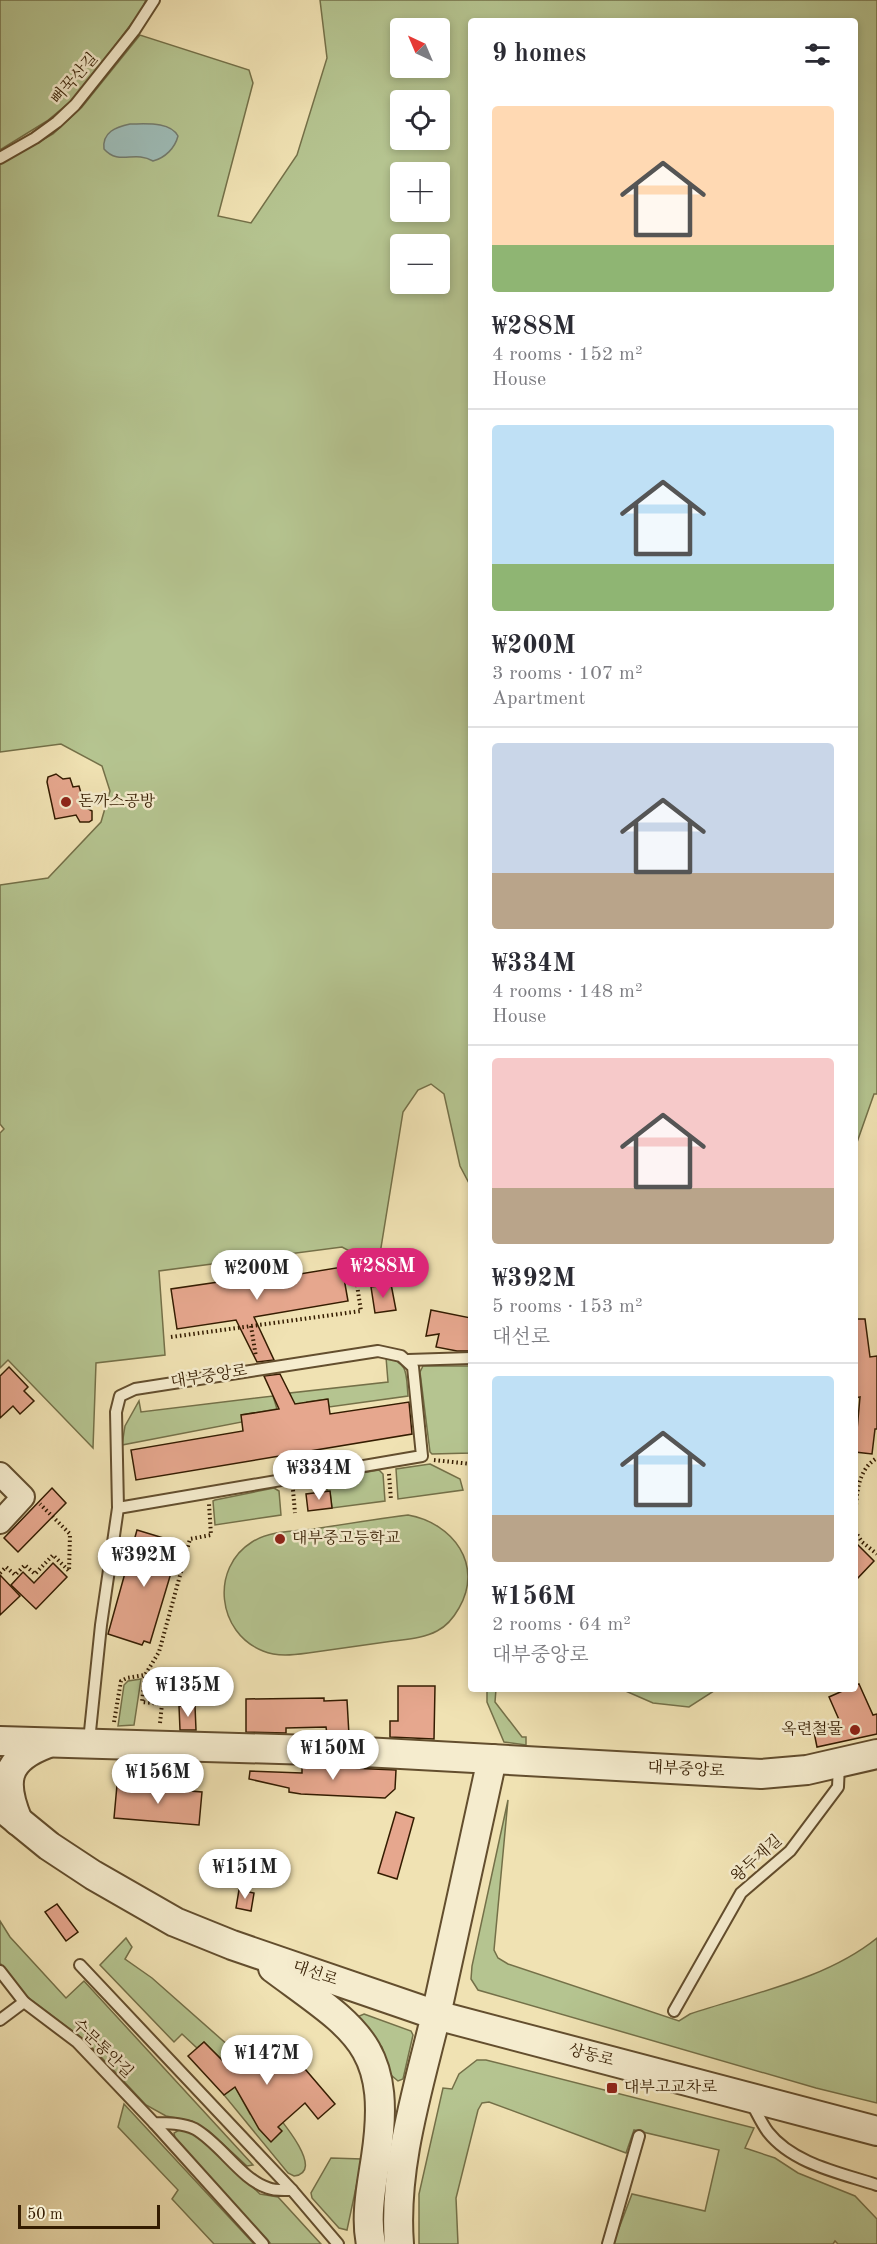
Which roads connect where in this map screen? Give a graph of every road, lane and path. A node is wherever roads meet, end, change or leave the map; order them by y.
1 (154, 0) edge
2 (0, 158) edge
3 (356, 1272) dead end
4 (251, 1326) junction
5 (171, 1337) dead end
6 (468, 1358) edge
7 (408, 1360) junction
8 (258, 1370) junction
9 (422, 1456) junction
10 (877, 1458) edge
11 (388, 1462) junction
12 (468, 1464) edge
13 (0, 1474) edge
14 (292, 1478) junction
15 (858, 1490) edge
16 (208, 1492) junction
17 (24, 1497) junction
18 (392, 1500) dead end
19 (118, 1508) junction
20 (295, 1513) dead end
21 (0, 1522) edge
22 (858, 1536) edge
23 (877, 1554) edge
24 (0, 1573) edge
25 (145, 1675) junction
26 (159, 1733) dead end
27 (100, 1738) junction
28 (0, 1741) edge
29 (46, 1744) junction
30 (877, 1754) edge
31 (492, 1759) junction
32 (839, 1763) junction
33 (9, 1813) edge
34 (252, 1953) junction
35 (80, 1965) dead end
36 (0, 1971) edge
37 (24, 2002) junction
38 (674, 2011) dead end
39 (436, 2015) junction
40 (0, 2020) edge
41 (748, 2097) junction
42 (154, 2123) junction
43 (877, 2131) edge
44 (639, 2136) dead end
45 (877, 2185) edge
46 (292, 2190) junction
47 (263, 2244) edge
48 (338, 2244) edge
49 (371, 2244) edge
50 (399, 2244) edge
51 (608, 2244) edge

1 - 2 lane, 뻐꾹산길
3 - 4 path
4 - 5 path
4 - 8 path
6 - 7 lane, 대부중앙로
7 - 8 lane, 대부중앙로
7 - 9 lane
8 - 19 lane, 대부중앙로
9 - 11 lane
9 - 12 path
10 - 15 path
11 - 14 lane
11 - 18 path
13 - 17 street
14 - 16 lane
14 - 20 path
16 - 19 lane
16 - 25 path
17 - 21 street
17 - 24 path
19 - 27 lane, 대부중앙로
22 - 23 path
25 - 26 path
25 - 27 path
27 - 29 street, 대부중앙로
27 - 31 street, 대부중앙로
28 - 29 street, 대부중앙로
29 - 33 street
30 - 32 street, 대부중앙로
31 - 32 street, 대부중앙로
31 - 39 street
32 - 38 lane, 왕두재길
33 - 34 street, 대선로
34 - 39 street, 대선로
34 - 49 street
35 - 46 lane
36 - 37 lane, 수문통안길
37 - 40 lane
37 - 42 lane, 수문통안길
39 - 41 street, 상동로
39 - 50 street
41 - 43 street, 상동로
41 - 45 lane
42 - 46 lane
42 - 47 lane, 수문통안길
44 - 51 lane
46 - 48 lane

